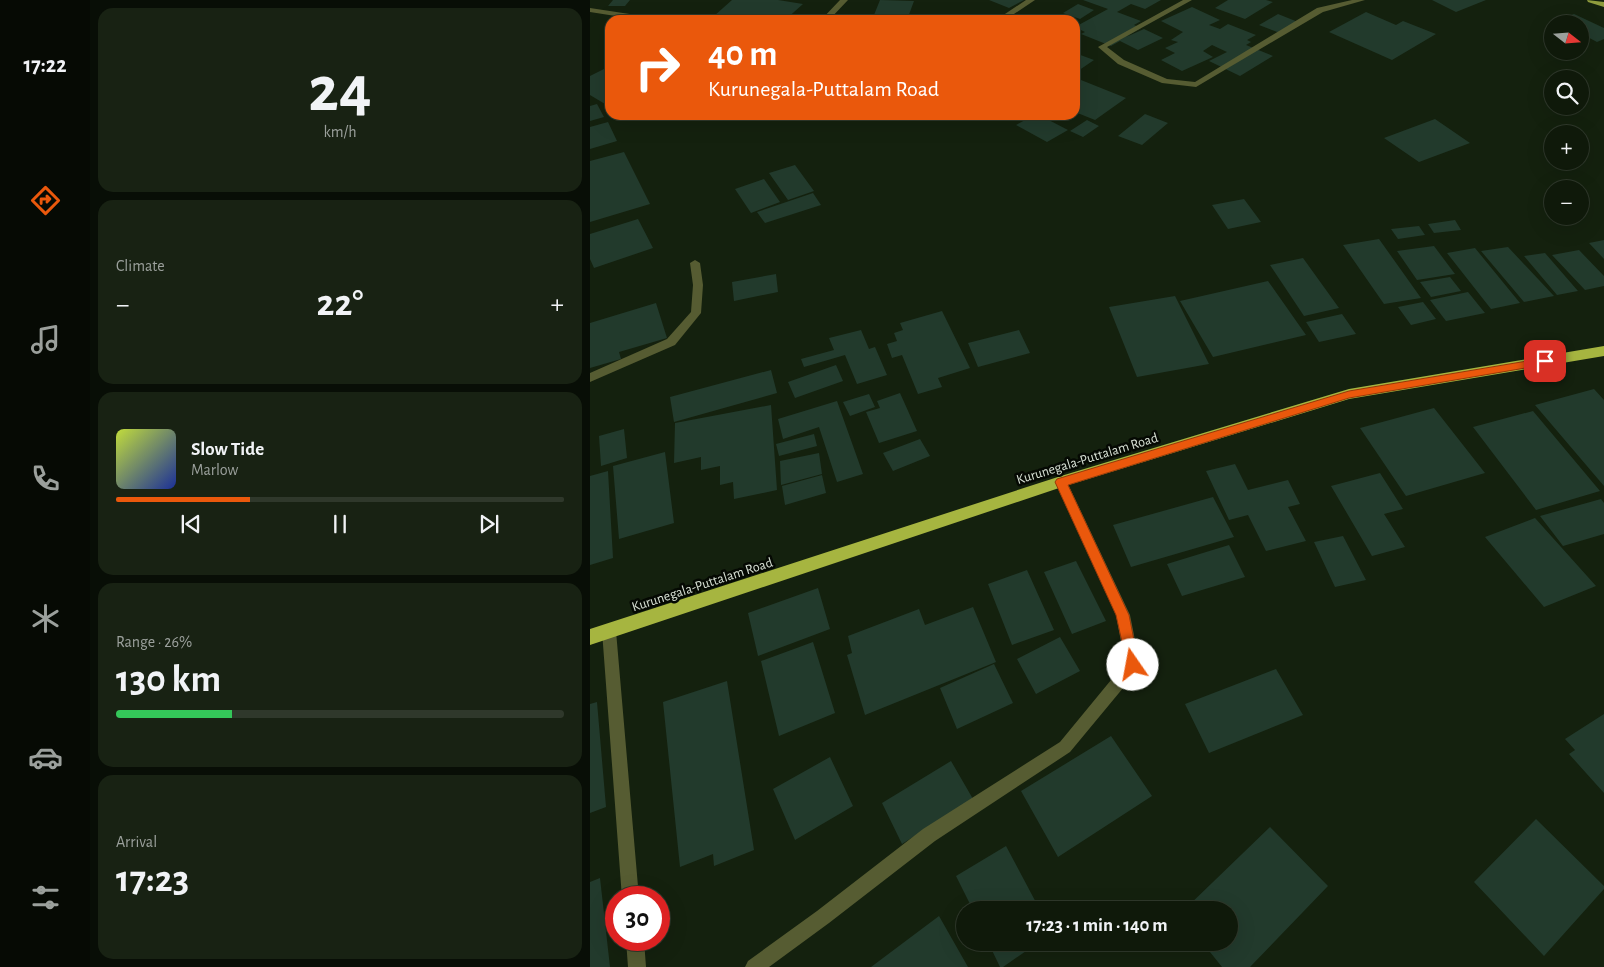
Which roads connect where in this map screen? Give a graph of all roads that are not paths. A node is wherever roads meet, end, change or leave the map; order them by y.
1 (844, 0) edge
2 (1031, 0) edge
3 (1188, 0) edge
4 (1362, 0) edge
5 (1591, 0) edge
6 (1604, 5) edge
7 (590, 10) edge
8 (623, 15) edge
9 (830, 15) edge
10 (1008, 15) edge
11 (695, 263) dead end
12 (1604, 351) edge
13 (590, 378) edge
14 (1061, 482) junction
15 (609, 631) junction
16 (590, 637) edge
17 (630, 886) edge
18 (636, 951) edge
19 (637, 967) edge
20 (754, 967) edge

1 - 9 street
2 - 10 street
3 - 4 street
5 - 6 main road
7 - 8 street
11 - 13 street
12 - 14 highway, Kurunegala-Puttalam Road
14 - 15 highway, Kurunegala-Puttalam Road
14 - 20 street
15 - 16 highway, Kurunegala-Puttalam Road
15 - 17 street
18 - 19 street

